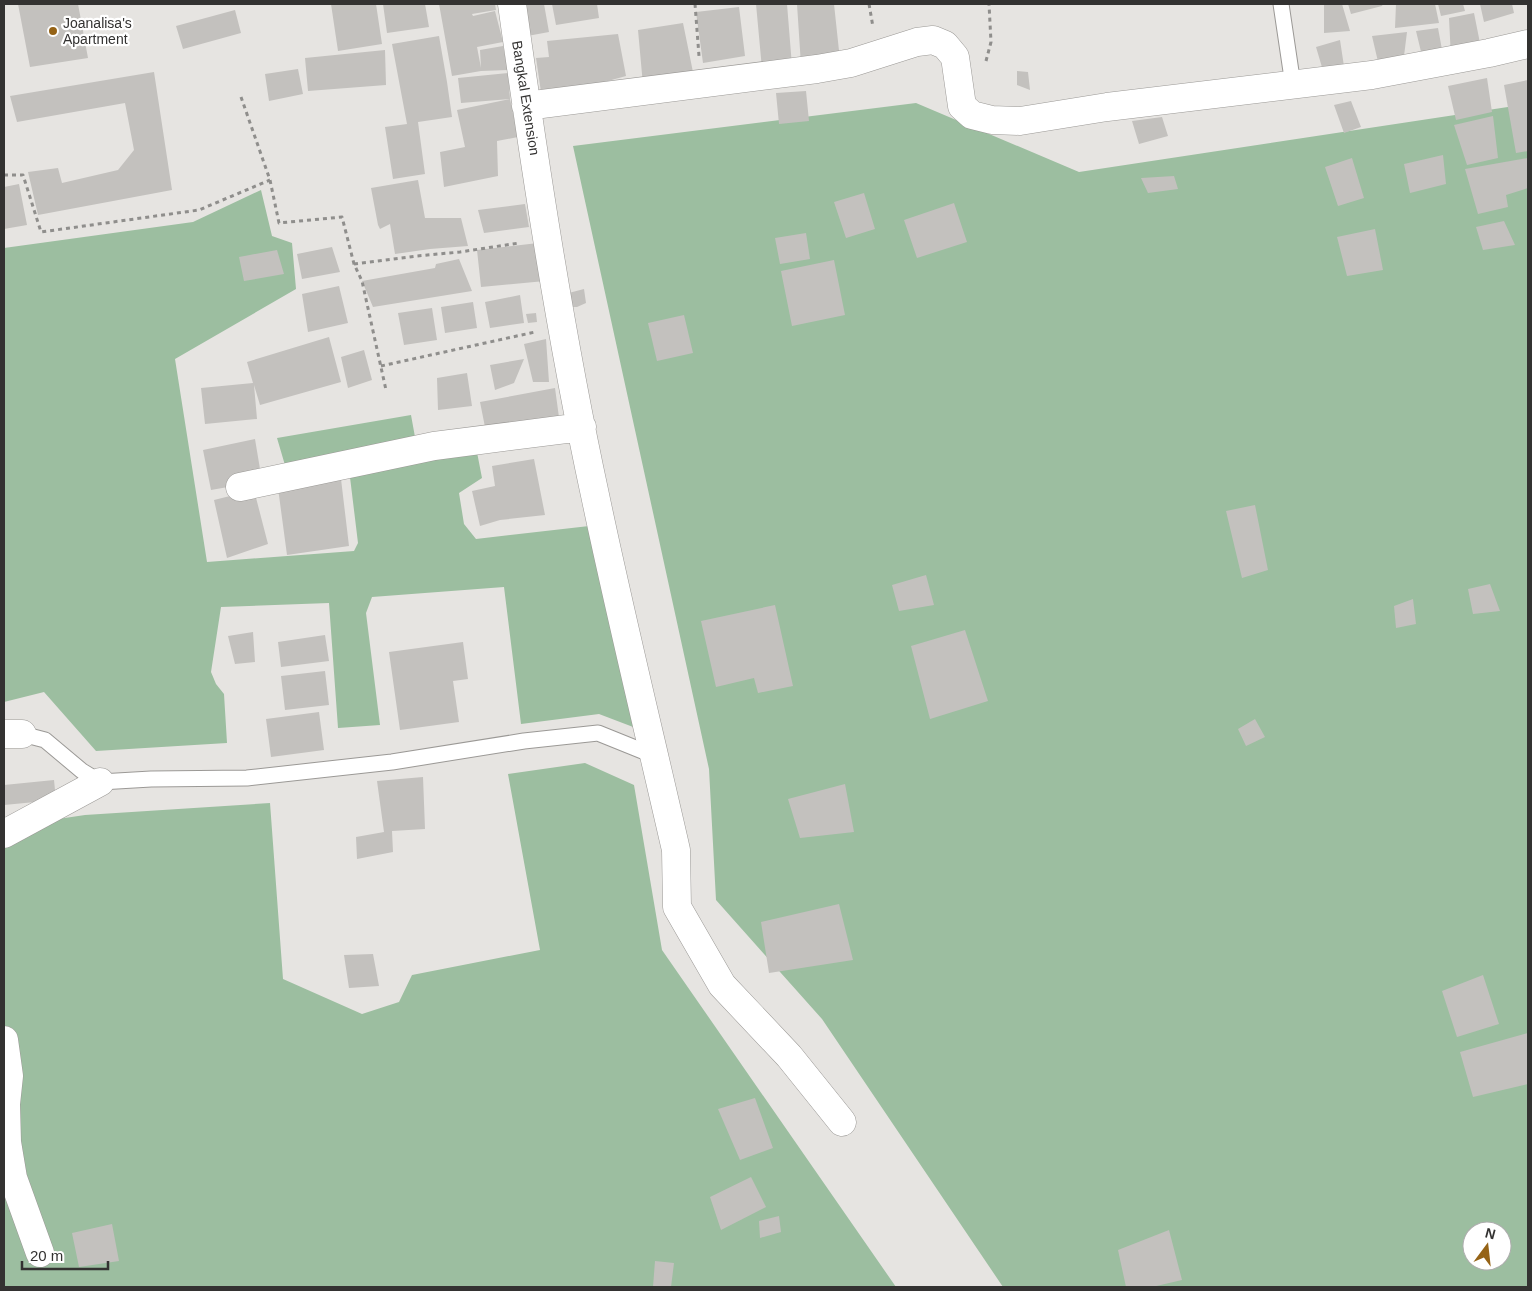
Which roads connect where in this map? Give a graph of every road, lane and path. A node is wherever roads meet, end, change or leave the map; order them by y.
1 (512, 4) edge
2 (695, 4) edge
3 (1281, 4) edge
4 (1528, 44) edge
5 (701, 84) junction
6 (1293, 85) junction
7 (241, 96) dead end
8 (526, 106) junction
9 (4, 174) edge
10 (270, 180) junction
11 (548, 239) junction
12 (354, 264) junction
13 (563, 330) junction
14 (381, 366) junction
15 (386, 390) dead end
16 (582, 427) junction
17 (240, 487) dead end
18 (13, 734) edge
19 (655, 756) junction
20 (100, 782) junction
21 (4, 834) edge
22 (4, 1040) edge
23 (842, 1122) dead end
24 (40, 1253) dead end

1 - 8 street, Bangkal Extension
2 - 5 path
3 - 6 lane
4 - 6 street
5 - 6 street
5 - 8 street
7 - 10 path
8 - 11 street, Bangkal Extension
9 - 10 path
10 - 12 path
11 - 12 path
11 - 13 street, Bangkal Extension
12 - 14 path
13 - 14 path
13 - 16 street, Bangkal Extension
14 - 15 path
16 - 17 street
16 - 19 street, Bangkal Extension
18 - 20 lane
19 - 20 lane
19 - 23 street, Bangkal Extension
20 - 21 street
22 - 24 street

